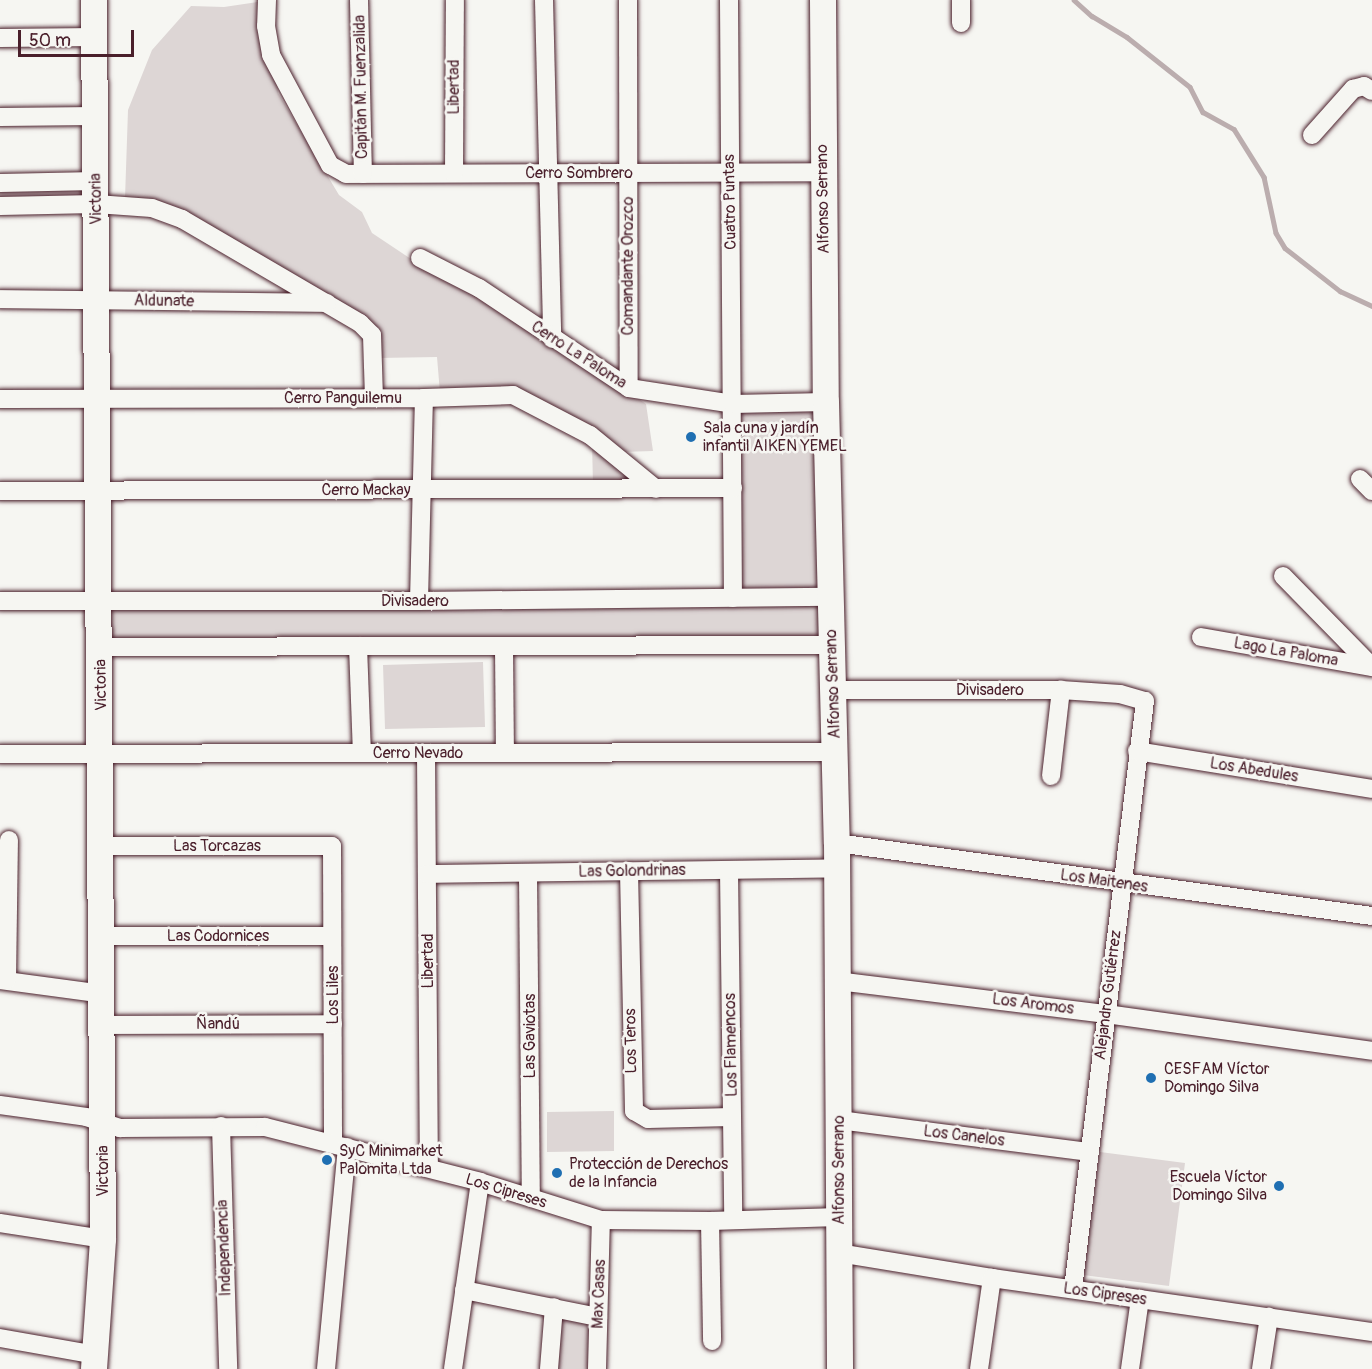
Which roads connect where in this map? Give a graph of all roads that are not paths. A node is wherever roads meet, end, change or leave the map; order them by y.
1 (94, 0) edge
2 (267, 0) edge
3 (359, 0) edge
4 (455, 0) edge
5 (544, 0) edge
6 (628, 0) edge
7 (729, 0) edge
8 (823, 0) edge
9 (961, 0) edge
10 (961, 23) dead end
11 (95, 37) junction
12 (0, 38) edge
13 (1372, 90) edge
14 (96, 116) junction
15 (0, 117) edge
16 (1312, 135) dead end
17 (822, 172) junction
18 (454, 173) junction
19 (547, 173) junction
20 (729, 173) junction
21 (363, 174) junction
22 (627, 174) junction
23 (0, 183) edge
24 (96, 192) junction
25 (0, 206) edge
26 (420, 258) dead end
27 (0, 299) edge
28 (97, 300) junction
29 (328, 303) junction
30 (552, 339) junction
31 (628, 388) junction
32 (98, 398) junction
33 (374, 398) junction
34 (424, 398) junction
35 (0, 399) edge
36 (826, 402) junction
37 (733, 404) junction
38 (733, 488) junction
39 (656, 489) junction
40 (422, 490) junction
41 (0, 491) edge
42 (99, 491) junction
43 (1283, 576) dead end
44 (830, 597) junction
45 (733, 598) junction
46 (0, 601) edge
47 (100, 601) junction
48 (419, 601) junction
49 (1201, 637) dead end
50 (832, 645) junction
51 (358, 646) junction
52 (504, 646) junction
53 (100, 647) junction
54 (1372, 667) edge
55 (835, 690) junction
56 (1061, 690) junction
57 (1145, 701) joint
58 (1137, 750) junction
59 (835, 752) junction
60 (362, 753) junction
61 (426, 753) junction
62 (505, 753) junction
63 (0, 754) edge
64 (102, 755) junction
65 (1051, 776) dead end
66 (1372, 789) edge
67 (9, 840) dead end
68 (837, 843) junction
69 (102, 846) junction
70 (332, 846) joint
71 (837, 868) junction
72 (729, 870) junction
73 (629, 871) junction
74 (528, 873) junction
75 (427, 874) junction
76 (1121, 883) junction
77 (1372, 916) edge
78 (103, 936) junction
79 (333, 936) junction
80 (3, 980) edge
81 (837, 981) junction
82 (103, 994) junction
83 (1106, 1014) junction
84 (333, 1024) junction
85 (103, 1025) junction
86 (1372, 1051) edge
87 (0, 1105) edge
88 (732, 1117) junction
89 (839, 1120) junction
90 (103, 1124) junction
91 (221, 1126) junction
92 (340, 1145) junction
93 (1090, 1152) junction
94 (429, 1168) junction
95 (480, 1182) junction
96 (531, 1198) junction
97 (839, 1217) junction
98 (601, 1220) junction
99 (733, 1220) junction
100 (710, 1221) junction
101 (0, 1223) edge
102 (103, 1239) junction
103 (839, 1253) junction
104 (993, 1278) junction
105 (1073, 1289) junction
106 (465, 1290) junction
107 (1140, 1299) junction
108 (554, 1307) junction
109 (598, 1317) junction
110 (1269, 1317) junction
111 (1372, 1332) edge
112 (0, 1338) edge
113 (712, 1341) dead end
114 (95, 1362) edge
115 (228, 1369) edge
116 (326, 1369) edge
117 (453, 1369) edge
118 (549, 1369) edge
119 (597, 1369) edge
120 (840, 1369) edge
121 (979, 1369) edge
122 (1130, 1369) edge
123 (1261, 1369) edge

1 - 11 street, Victoria
2 - 21 street, Cerro Sombrero
3 - 21 street, Capitán M. Fuenzalida
4 - 18 street, Libertad
5 - 19 street
6 - 22 street, Comandante Orozco
7 - 20 street, Cuatro Puntas
8 - 17 street, Alfonso Serrano
9 - 10 street
11 - 12 street
11 - 14 street, Victoria
13 - 16 street
14 - 15 street
14 - 24 street, Victoria
17 - 20 street, Cerro Sombrero
17 - 36 street, Alfonso Serrano
18 - 19 street, Cerro Sombrero
18 - 21 street, Cerro Sombrero
19 - 22 street, Cerro Sombrero
19 - 30 street
20 - 22 street, Cerro Sombrero
20 - 37 street, Cuatro Puntas
22 - 31 street, Comandante Orozco
23 - 24 street
24 - 25 street
24 - 28 street, Victoria
24 - 29 street
26 - 30 street, Cerro La Paloma
27 - 28 street, Aldunate
28 - 29 street, Aldunate
28 - 32 street, Victoria
29 - 33 street
30 - 31 street, Cerro La Paloma
31 - 37 street, Cerro La Paloma
32 - 33 street, Cerro Panguilemu
32 - 35 street, Cerro Panguilemu
32 - 42 street, Victoria
33 - 34 street, Cerro Panguilemu
34 - 39 street, Cerro Panguilemu
34 - 40 street
36 - 37 street, Cerro La Paloma
36 - 44 street, Alfonso Serrano
37 - 38 street, Cuatro Puntas
38 - 39 street, Cerro Mackay
38 - 45 street, Cuatro Puntas
39 - 40 street, Cerro Mackay
40 - 42 street, Cerro Mackay
40 - 48 street
41 - 42 street, Cerro Mackay
42 - 47 street, Victoria
43 - 54 street
44 - 45 street, Divisadero
44 - 50 street, Alfonso Serrano
45 - 48 street, Divisadero
46 - 47 street, Divisadero
47 - 48 street, Divisadero
47 - 53 street, Victoria
49 - 54 street, Lago La Paloma
50 - 52 street
50 - 55 street, Alfonso Serrano
51 - 52 street
51 - 53 street
51 - 60 street
52 - 62 street
53 - 64 street, Victoria
55 - 56 street, Divisadero
55 - 59 street, Alfonso Serrano
56 - 57 street, Divisadero
56 - 65 street
57 - 58 street, Alejandro Gutiérrez
58 - 66 street, Los Abedules
58 - 76 street, Alejandro Gutiérrez
59 - 62 street, Cerro Nevado
59 - 68 street, Alfonso Serrano
60 - 61 street, Cerro Nevado
60 - 64 street, Cerro Nevado
61 - 62 street, Cerro Nevado
61 - 75 street, Libertad
63 - 64 street, Cerro Nevado
64 - 69 street, Victoria
67 - 80 street
68 - 71 street, Alfonso Serrano
68 - 76 street, Los Maitenes
69 - 70 street, Las Torcazas
69 - 78 street, Victoria
70 - 79 street, Los Liles
71 - 72 street, Las Golondrinas
71 - 81 street, Alfonso Serrano
72 - 73 street, Las Golondrinas
72 - 88 street, Los Flamencos
73 - 74 street, Las Golondrinas
73 - 88 street, Los Teros
74 - 75 street, Las Golondrinas
74 - 96 street, Las Gaviotas
75 - 94 street, Libertad
76 - 77 street, Los Maitenes
76 - 83 street, Alejandro Gutiérrez
78 - 79 street, Las Codornices
78 - 82 street, Victoria
79 - 84 street, Los Liles
80 - 82 street
81 - 83 street, Los Aromos
81 - 89 street, Alfonso Serrano
82 - 85 street, Victoria
83 - 86 street, Los Aromos
83 - 93 street, Alejandro Gutiérrez
84 - 85 street, Ñandú
84 - 92 street, Los Liles
85 - 90 street, Victoria
87 - 90 street, Los Cipreses
88 - 99 street, Los Flamencos
89 - 93 street, Los Canelos
89 - 97 street, Alfonso Serrano
90 - 91 street, Los Cipreses
90 - 102 street, Victoria
91 - 92 street, Los Cipreses
91 - 115 street, Independencia
92 - 94 street, Los Cipreses
92 - 116 street, Los Liles
93 - 105 street, Alejandro Gutiérrez
94 - 95 street, Los Cipreses
95 - 96 street, Los Cipreses
95 - 106 street
96 - 98 street, Los Cipreses
97 - 99 street, Los Cipreses
97 - 103 street, Alfonso Serrano
98 - 100 street, Los Cipreses
98 - 109 street, Max Casas
99 - 100 street, Los Cipreses
100 - 113 street
101 - 102 street
102 - 114 street, Victoria
103 - 104 street, Los Cipreses
103 - 120 street, Alfonso Serrano
104 - 105 street, Los Cipreses
104 - 121 street
105 - 107 street, Los Cipreses
106 - 108 street
106 - 117 street
107 - 110 street, Los Cipreses
107 - 122 street
108 - 109 street
108 - 118 street
109 - 119 street, Max Casas
110 - 111 street, Los Cipreses
110 - 123 street
112 - 114 street

